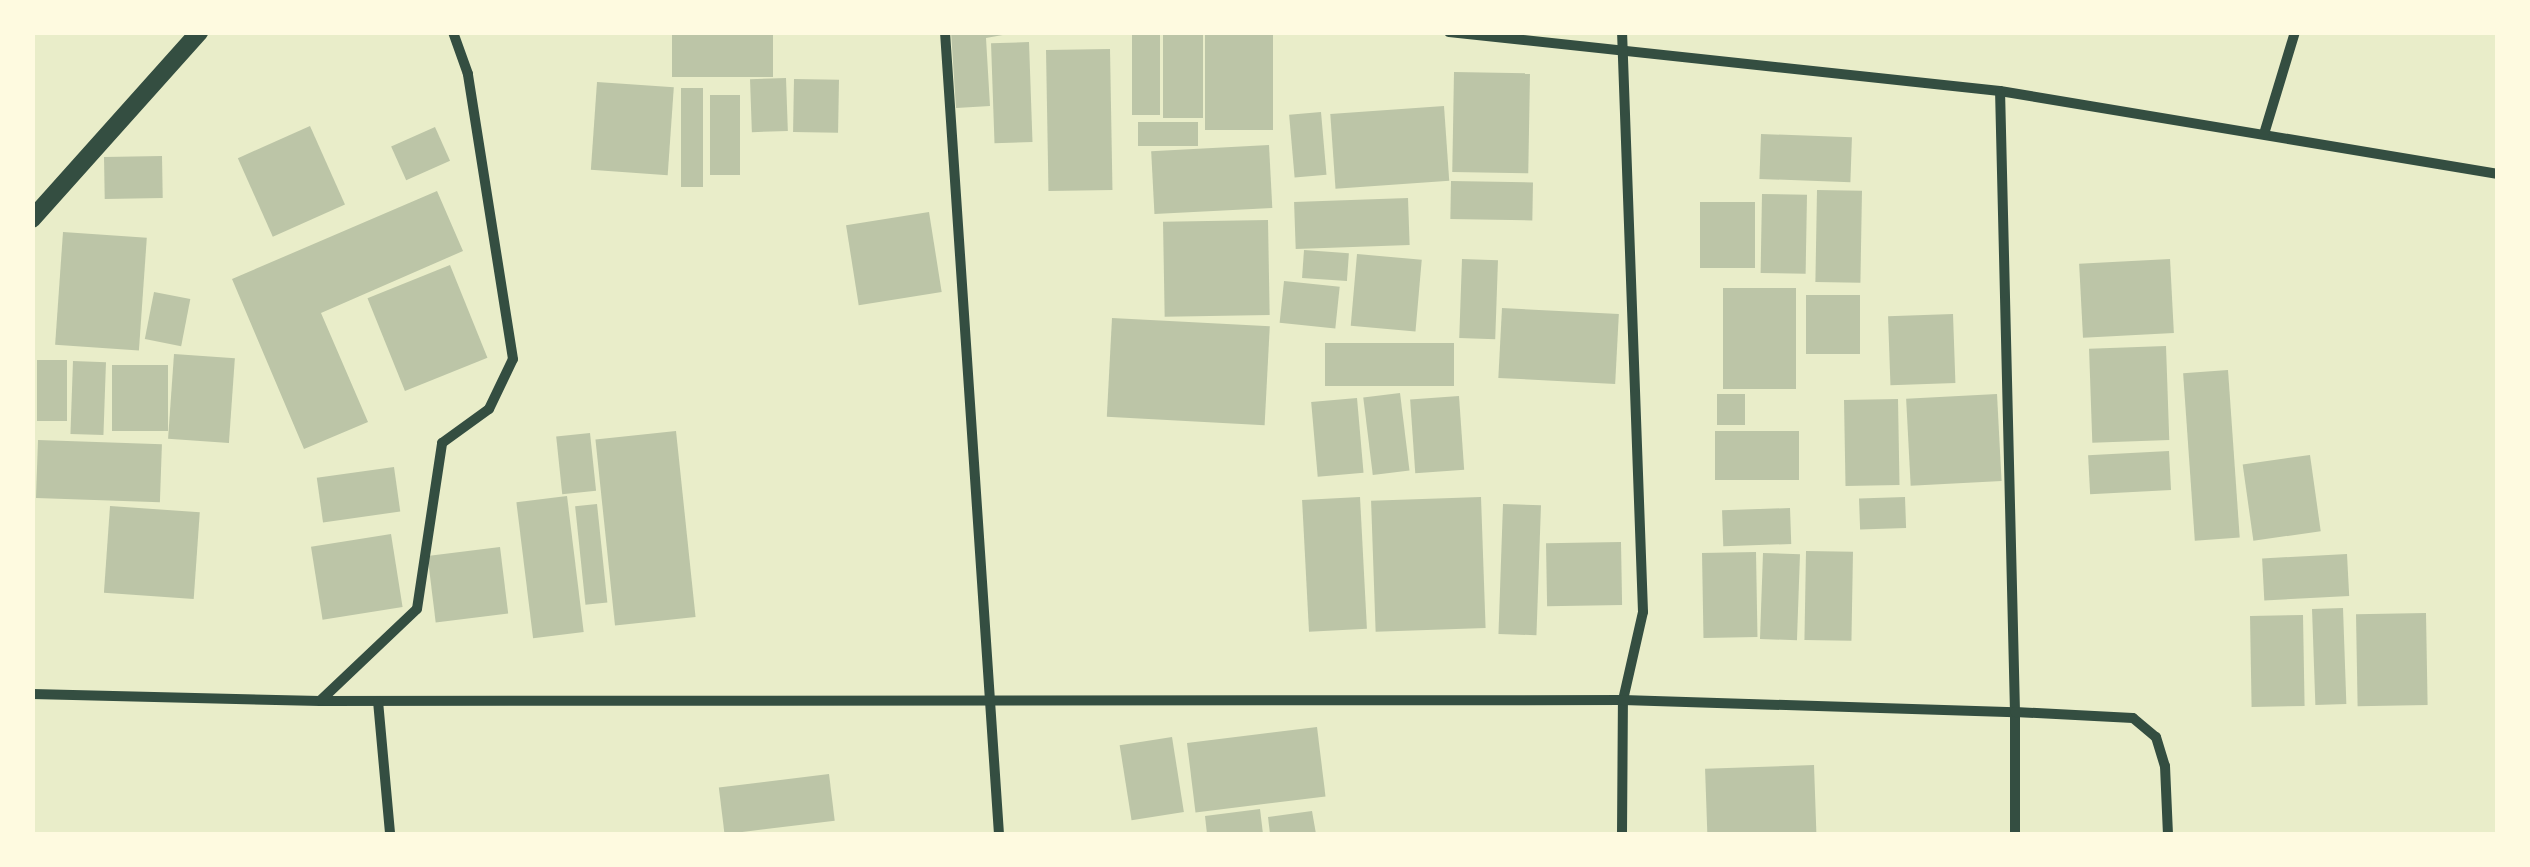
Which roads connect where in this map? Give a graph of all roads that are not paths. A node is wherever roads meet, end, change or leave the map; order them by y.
1 (199, 32) edge
2 (453, 32) edge
3 (945, 32) edge
4 (1448, 32) edge
5 (1622, 32) edge
6 (2295, 32) edge
7 (1619, 52) junction
8 (2000, 92) junction
9 (2264, 134) junction
10 (2498, 174) edge
11 (32, 219) edge
12 (32, 694) edge
13 (991, 696) junction
14 (378, 700) junction
15 (1623, 700) junction
16 (320, 701) junction
17 (2014, 712) junction
18 (390, 834) edge
19 (999, 834) edge
20 (1622, 834) edge
21 (2016, 834) edge
22 (2168, 834) edge

1 - 11 street
2 - 16 street
3 - 13 street
4 - 7 street
5 - 7 street
6 - 9 street
7 - 8 street
7 - 15 street
8 - 9 street
8 - 17 street
9 - 10 street
12 - 16 street
13 - 14 street
13 - 15 street
13 - 19 street
14 - 16 street
14 - 18 street
15 - 17 street
15 - 20 street
17 - 21 street
17 - 22 street

